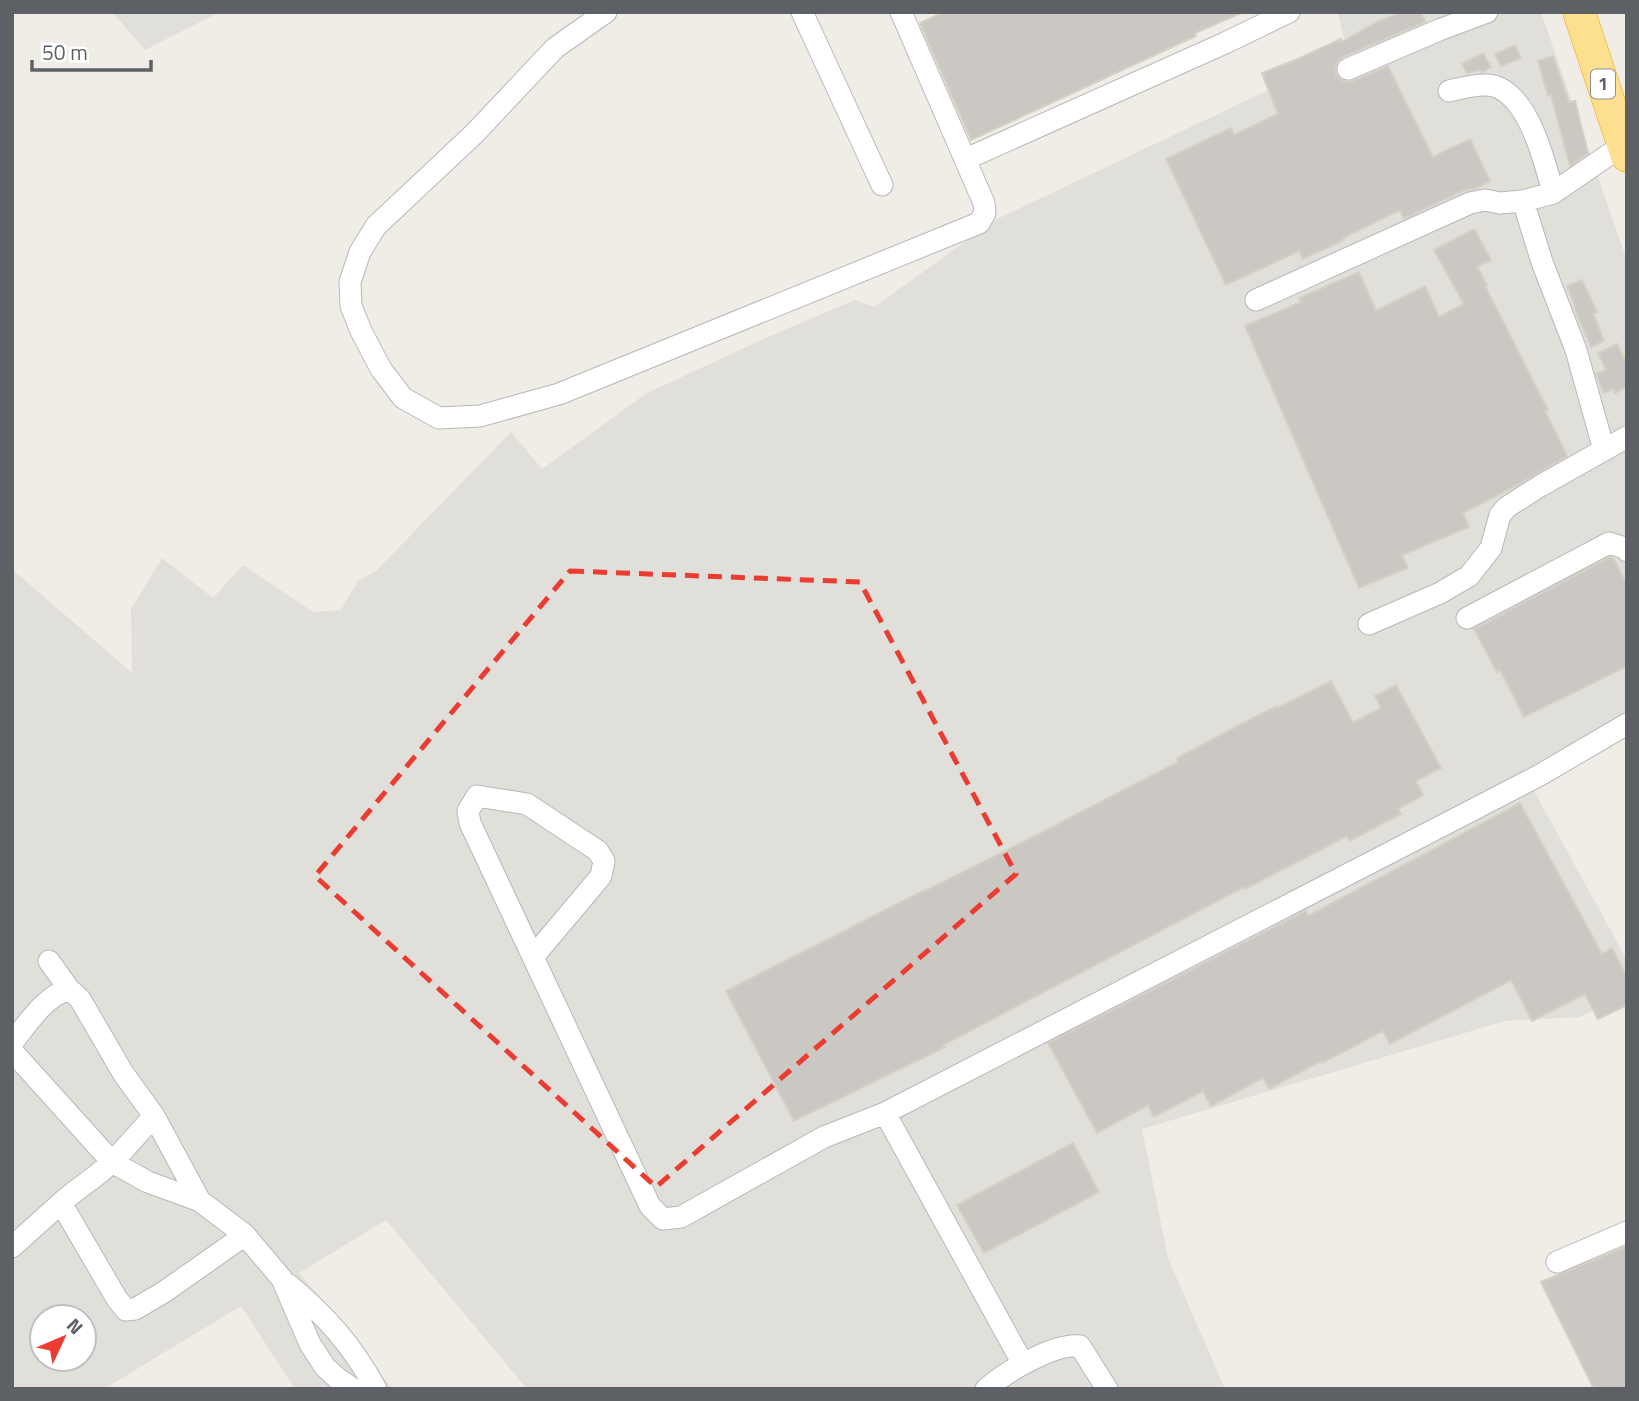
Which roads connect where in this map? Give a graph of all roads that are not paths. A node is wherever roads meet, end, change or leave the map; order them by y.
1 (606, 12) edge
2 (802, 12) edge
3 (901, 12) edge
4 (1289, 12) edge
5 (1487, 12) edge
6 (1579, 12) edge
7 (1348, 69) dead end
8 (1449, 91) dead end
9 (1625, 151) edge
10 (966, 159) junction
11 (883, 185) dead end
12 (1553, 193) junction
13 (1523, 201) junction
14 (1256, 300) dead end
15 (1627, 437) edge
16 (1604, 450) junction
17 (1627, 551) edge
18 (1467, 618) dead end
19 (1369, 624) dead end
20 (1627, 724) edge
21 (533, 957) junction
22 (49, 961) dead end
23 (69, 989) junction
24 (12, 1043) edge
25 (12, 1051) edge
26 (885, 1113) junction
27 (154, 1116) junction
28 (112, 1162) junction
29 (200, 1201) junction
30 (61, 1203) junction
31 (1627, 1232) edge
32 (245, 1235) junction
33 (12, 1247) edge
34 (1557, 1262) dead end
35 (282, 1279) junction
36 (1023, 1364) junction
37 (353, 1389) edge
38 (376, 1389) edge
39 (986, 1389) edge
40 (1107, 1389) edge

1 - 10 street
2 - 11 street
3 - 10 street
4 - 10 street
5 - 7 street
6 - 9 highway, 1
8 - 12 street
9 - 12 street
12 - 13 street
13 - 14 street
13 - 16 street
15 - 16 street
16 - 19 street
17 - 18 street
20 - 26 street
21 - 21 street
21 - 26 street
22 - 23 street
23 - 24 street
23 - 27 street
25 - 28 street
26 - 36 street
27 - 28 street
27 - 29 street
28 - 29 street
28 - 30 street
29 - 32 street
30 - 32 street
30 - 33 street
31 - 34 street
32 - 35 street
35 - 37 street
35 - 38 street
36 - 39 street
36 - 40 street

